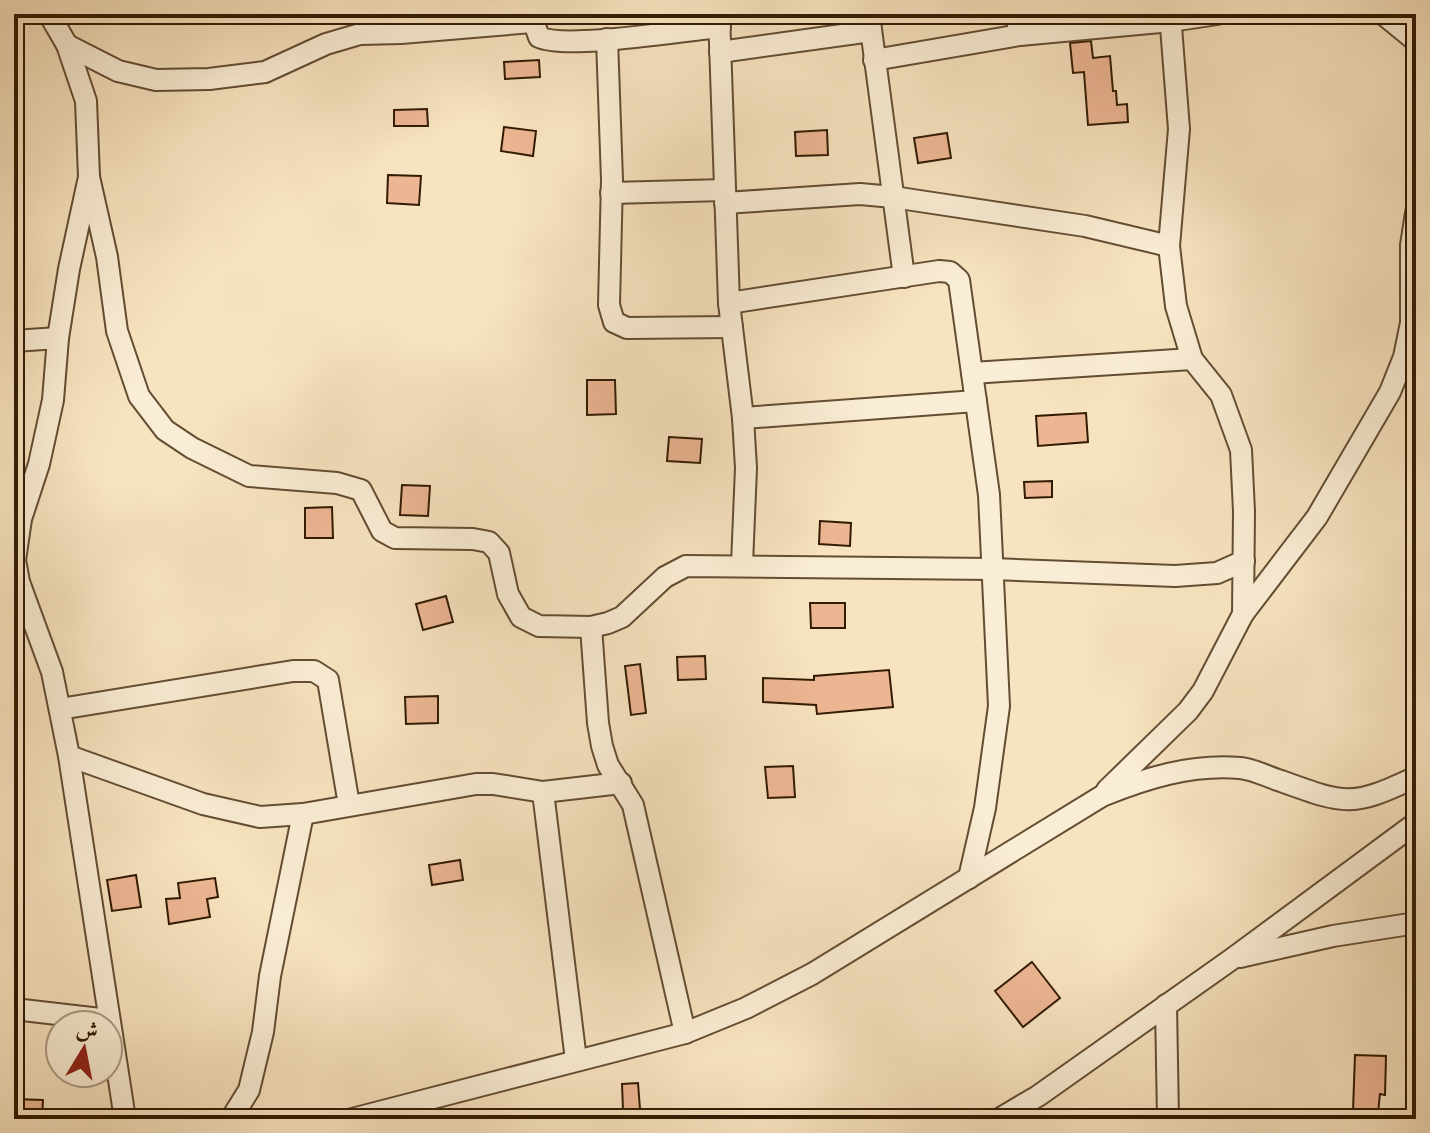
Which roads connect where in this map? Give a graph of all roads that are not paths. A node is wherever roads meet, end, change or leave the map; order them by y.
1 (49, 14) edge
2 (1016, 14) edge
3 (1217, 14) edge
4 (1383, 14) edge
5 (531, 18) edge
6 (1170, 18) edge
7 (720, 20) edge
8 (870, 23) edge
9 (1020, 35) junction
10 (607, 39) junction
11 (1416, 41) edge
12 (67, 45) junction
13 (720, 52) junction
14 (874, 60) junction
15 (89, 177) junction
16 (611, 193) junction
17 (725, 196) junction
18 (893, 197) junction
19 (1416, 213) edge
20 (1169, 246) junction
21 (904, 277) junction
22 (729, 303) junction
23 (732, 327) junction
24 (58, 338) junction
25 (14, 341) edge
26 (1192, 359) junction
27 (972, 373) junction
28 (976, 401) junction
29 (743, 418) junction
30 (15, 561) edge
31 (1244, 561) junction
32 (742, 564) junction
33 (993, 569) junction
34 (1243, 614) junction
35 (591, 627) junction
36 (60, 709) junction
37 (69, 756) junction
38 (1416, 777) edge
39 (621, 783) junction
40 (543, 792) junction
41 (1102, 796) junction
42 (349, 805) junction
43 (303, 814) junction
44 (1416, 823) edge
45 (969, 878) junction
46 (1416, 923) edge
47 (1232, 959) junction
48 (1166, 1005) junction
49 (14, 1009) edge
50 (107, 1009) edge
51 (44, 1012) edge
52 (685, 1033) junction
53 (576, 1060) junction
54 (120, 1089) edge
55 (125, 1119) edge
56 (231, 1119) edge
57 (352, 1119) edge
58 (999, 1119) edge
59 (1168, 1119) edge

1 - 12 street
2 - 9 street
3 - 6 street
4 - 11 street
5 - 10 street
5 - 12 street
6 - 9 street
6 - 20 street
7 - 10 street
7 - 13 street
8 - 13 street
8 - 14 street
9 - 14 street
10 - 16 street
12 - 15 street
13 - 17 street
14 - 18 street
15 - 24 street
15 - 35 street
16 - 17 street
16 - 23 street
17 - 18 street
17 - 22 street
18 - 20 street
18 - 21 street
19 - 34 street
20 - 26 street
21 - 22 street
21 - 27 street
22 - 23 street
23 - 29 street
24 - 25 street
24 - 30 street
26 - 27 street
26 - 31 street
27 - 28 street
28 - 29 street
28 - 33 street
29 - 32 street
30 - 36 street
31 - 33 street
31 - 34 street
32 - 33 street
32 - 35 street
33 - 45 street
34 - 41 street
35 - 39 street
36 - 37 street
36 - 42 street
37 - 43 street
37 - 50 street
38 - 41 street
39 - 40 street
39 - 52 street
40 - 42 street
40 - 53 street
41 - 45 street
42 - 43 street
43 - 56 street
44 - 47 street
45 - 52 street
46 - 47 street
47 - 48 street
48 - 58 street
48 - 59 street
49 - 51 street
52 - 53 street
53 - 57 street
54 - 55 street

